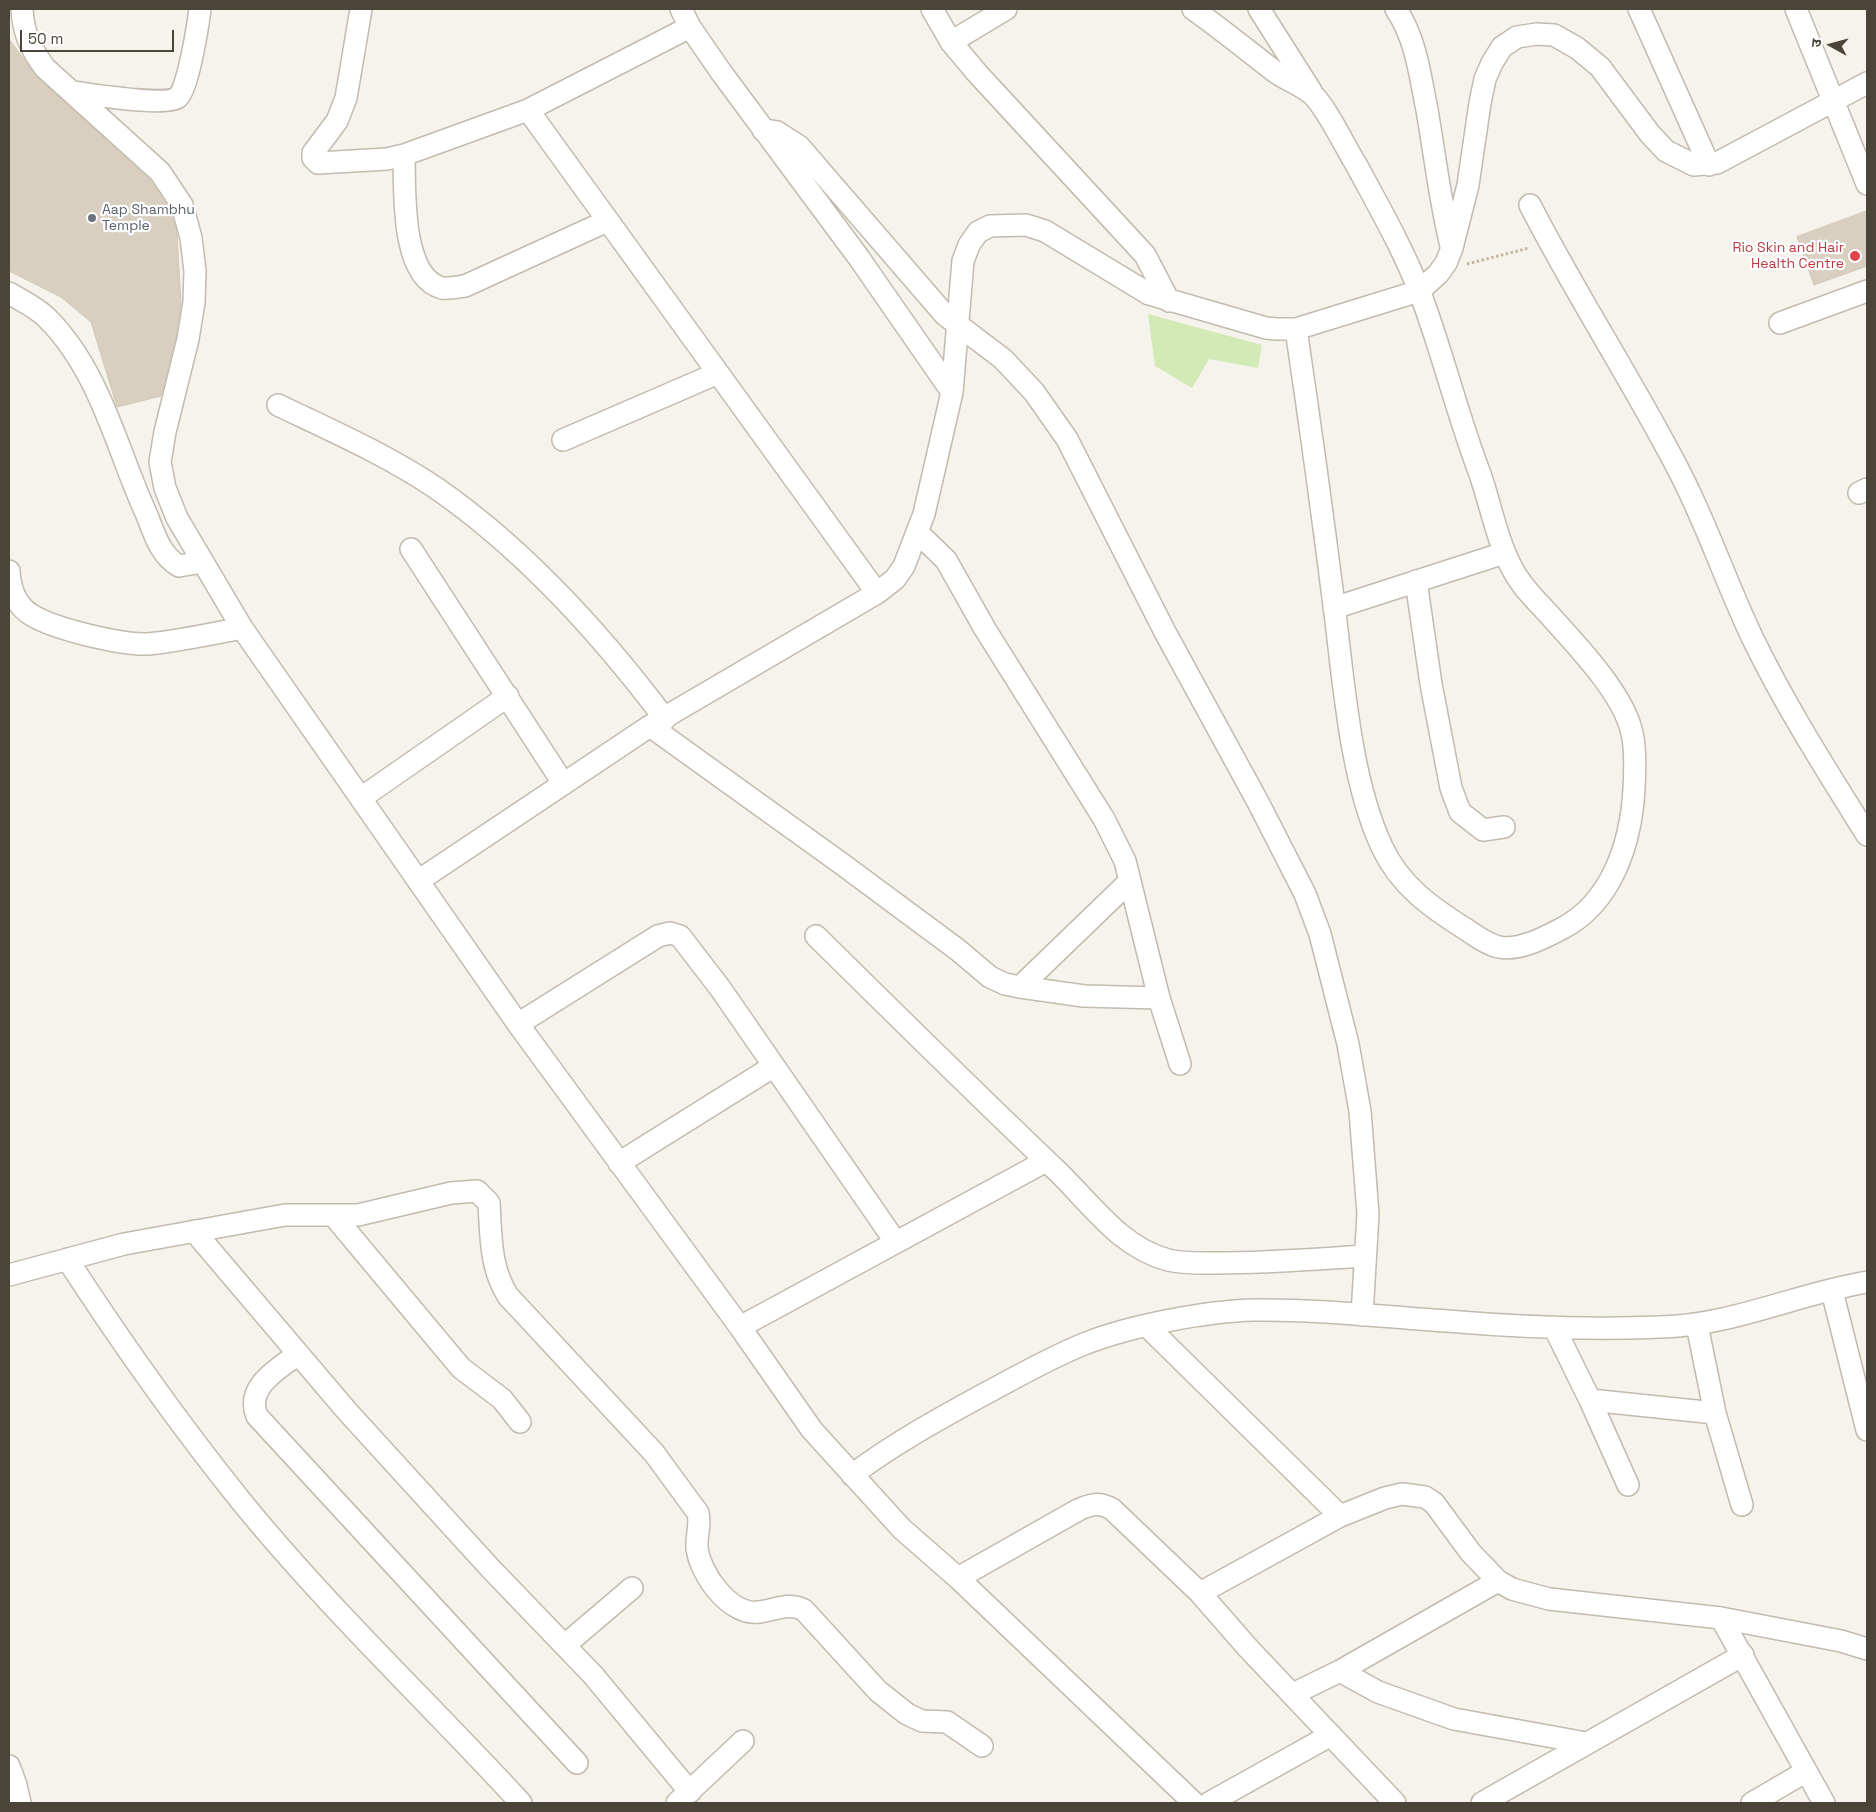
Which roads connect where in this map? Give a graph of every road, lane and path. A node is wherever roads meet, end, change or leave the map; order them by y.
1 (22, 9) edge
2 (200, 9) edge
3 (361, 9) edge
4 (932, 9) edge
5 (1006, 9) edge
6 (1193, 9) edge
7 (1260, 9) edge
8 (1396, 9) edge
9 (1639, 9) edge
10 (1796, 9) edge
11 (685, 18) edge
12 (951, 42) junction
13 (1867, 84) edge
14 (72, 92) junction
15 (1315, 97) junction
16 (1832, 101) junction
17 (528, 110) junction
18 (763, 130) junction
19 (404, 155) junction
20 (1708, 165) junction
21 (1867, 184) edge
22 (1530, 206) dead end
23 (607, 221) junction
24 (1549, 243) junction
25 (1449, 256) junction
26 (1419, 291) junction
27 (1867, 291) edge
28 (9, 293) edge
29 (1169, 301) junction
30 (1780, 323) dead end
31 (959, 324) junction
32 (1296, 329) junction
33 (718, 373) junction
34 (952, 392) junction
35 (278, 406) dead end
36 (563, 440) dead end
37 (918, 532) junction
38 (411, 549) dead end
39 (1504, 552) junction
40 (203, 562) junction
41 (9, 571) edge
42 (1416, 581) junction
43 (878, 593) junction
44 (1334, 608) junction
45 (242, 628) junction
46 (508, 696) junction
47 (657, 723) junction
48 (563, 783) junction
49 (361, 798) junction
50 (1504, 827) dead end
51 (1867, 835) edge
52 (418, 881) junction
53 (1130, 881) junction
54 (816, 936) dead end
55 (1020, 987) junction
56 (1159, 998) junction
57 (518, 1024) junction
58 (1180, 1064) dead end
59 (774, 1066) junction
60 (1046, 1161) junction
61 (619, 1163) junction
62 (334, 1216) junction
63 (194, 1232) junction
64 (895, 1241) junction
65 (1365, 1256) junction
66 (67, 1259) junction
67 (9, 1275) edge
68 (1867, 1282) edge
69 (1832, 1291) junction
70 (1362, 1315) junction
71 (1697, 1325) junction
72 (1147, 1326) junction
73 (740, 1327) junction
74 (1554, 1327) junction
75 (298, 1354) junction
76 (1590, 1400) junction
77 (1715, 1413) junction
78 (520, 1422) dead end
79 (1867, 1430) edge
80 (852, 1474) junction
81 (1628, 1485) dead end
82 (1742, 1505) dead end
83 (1340, 1516) junction
84 (958, 1578) junction
85 (1498, 1581) junction
86 (632, 1588) dead end
87 (1200, 1592) junction
88 (1721, 1618) junction
89 (565, 1645) junction
90 (1867, 1649) edge
91 (1743, 1655) junction
92 (1340, 1671) junction
93 (1293, 1694) junction
94 (1330, 1734) junction
95 (743, 1741) dead end
96 (1586, 1743) junction
97 (982, 1746) dead end
98 (577, 1763) dead end
99 (9, 1766) edge
100 (1805, 1772) junction
101 (684, 1798) edge
102 (20, 1803) edge
103 (521, 1803) edge
104 (1194, 1803) edge
105 (1209, 1803) edge
106 (1395, 1803) edge
107 (1482, 1803) edge
108 (1752, 1803) edge
109 (1824, 1803) edge

1 - 14 street
2 - 14 street
3 - 19 street
4 - 12 street
5 - 12 street
6 - 15 street
7 - 15 street
8 - 25 street
9 - 20 street
10 - 16 street
11 - 17 street
11 - 18 street
12 - 29 street
13 - 16 street
14 - 40 street
15 - 26 street
16 - 20 street
16 - 21 street
17 - 19 street
17 - 23 street
18 - 31 street
18 - 34 street
19 - 23 street
20 - 25 street
22 - 24 street
23 - 33 street
24 - 25 path
24 - 51 street
25 - 26 street
26 - 32 street
26 - 39 street
27 - 30 street
28 - 40 street
29 - 31 street
29 - 32 street
31 - 34 street
31 - 65 street
32 - 44 street
33 - 36 street
33 - 43 street
34 - 37 street
35 - 47 street
37 - 43 street
37 - 53 street
38 - 46 street
39 - 42 street
39 - 44 street
40 - 45 street
41 - 45 street
42 - 44 street
42 - 50 street
43 - 47 street
45 - 49 street
46 - 48 street
46 - 49 street
47 - 48 street
47 - 55 street
48 - 52 street
49 - 52 street
52 - 57 street
53 - 55 street
53 - 56 street
54 - 60 street
55 - 56 street
56 - 58 street
57 - 59 street
57 - 61 street
59 - 61 street
59 - 64 street
60 - 64 street
60 - 65 street
61 - 73 street
62 - 63 street
62 - 78 street
62 - 97 street
63 - 66 street
63 - 75 street
64 - 73 street
65 - 70 street
66 - 67 street
66 - 103 street
68 - 69 street
69 - 71 street
69 - 79 street
70 - 72 street
70 - 74 street
71 - 74 street
71 - 77 street
72 - 80 street
72 - 83 street
73 - 80 street
74 - 76 street
75 - 89 street
75 - 98 street
76 - 77 street
76 - 81 street
77 - 82 street
80 - 84 street
83 - 85 street
83 - 87 street
84 - 87 street
84 - 104 street
85 - 88 street
85 - 92 street
86 - 89 street
87 - 93 street
88 - 90 street
88 - 91 street
89 - 101 street
91 - 96 street
91 - 100 street
92 - 93 street
92 - 96 street
93 - 94 street
94 - 105 street
94 - 106 street
95 - 101 street
96 - 107 street
99 - 102 street
100 - 108 street
100 - 109 street

